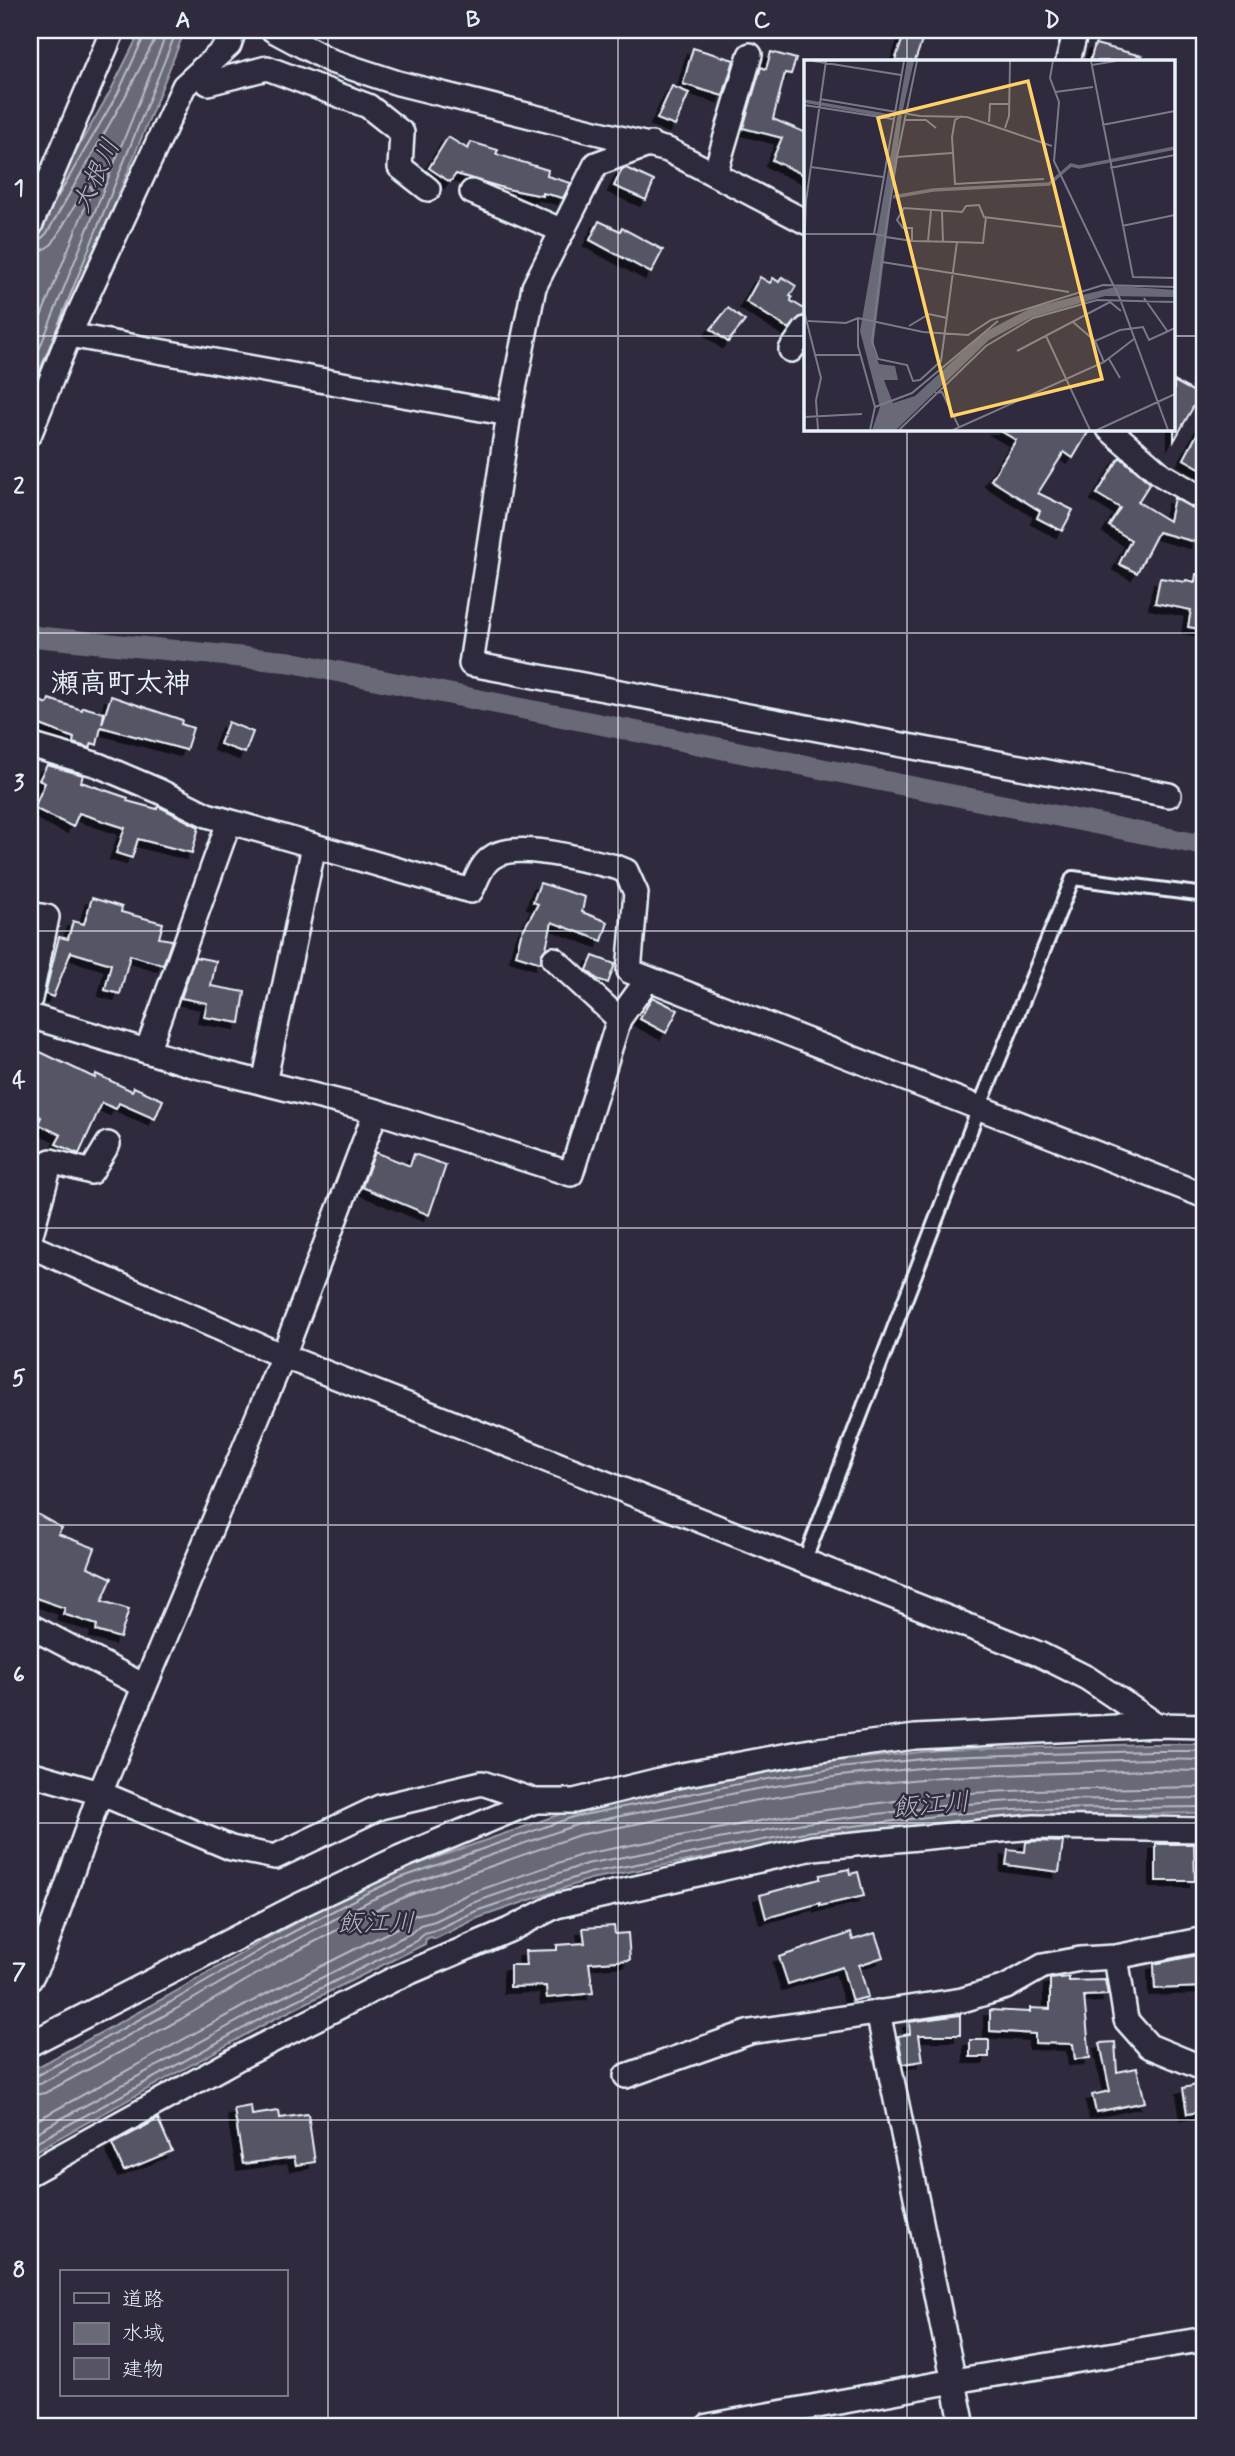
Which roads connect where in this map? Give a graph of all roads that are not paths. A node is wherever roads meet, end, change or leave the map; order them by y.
1 (234, 30) edge
2 (273, 30) edge
3 (1076, 30) edge
4 (107, 32) edge
5 (750, 55) dead end
6 (1068, 60) edge
7 (202, 69) junction
8 (651, 144) junction
9 (715, 174) junction
10 (428, 189) dead end
11 (472, 192) dead end
12 (804, 221) edge
13 (30, 226) edge
14 (563, 231) junction
15 (804, 332) edge
16 (69, 335) junction
17 (791, 350) dead end
18 (509, 414) junction
19 (1110, 430) edge
20 (30, 433) edge
21 (1205, 500) edge
22 (30, 745) edge
23 (1168, 795) dead end
24 (229, 822) junction
25 (314, 846) junction
26 (1205, 895) edge
27 (30, 914) edge
28 (554, 959) dead end
29 (648, 979) junction
30 (30, 999) edge
31 (30, 1016) edge
32 (619, 1019) junction
33 (147, 1051) junction
34 (264, 1083) junction
35 (979, 1108) junction
36 (376, 1111) junction
37 (107, 1144) dead end
38 (1205, 1196) edge
39 (30, 1238) edge
40 (30, 1245) edge
41 (283, 1356) junction
42 (804, 1562) junction
43 (30, 1626) edge
44 (144, 1686) junction
45 (1157, 1725) junction
46 (1205, 1726) edge
47 (30, 1773) edge
48 (100, 1793) junction
49 (536, 1801) junction
50 (1205, 1830) edge
51 (1205, 1939) edge
52 (1116, 1958) junction
53 (30, 1979) edge
54 (878, 2012) junction
55 (30, 2044) edge
56 (1205, 2069) edge
57 (626, 2076) dead end
58 (30, 2173) edge
59 (1205, 2339) edge
60 (954, 2381) junction
61 (708, 2426) edge
62 (963, 2426) edge

1 - 7 street
2 - 8 street
3 - 6 street
4 - 13 street
5 - 9 street
7 - 10 street
7 - 16 street
8 - 9 street
8 - 14 street
9 - 12 street
11 - 14 street
14 - 18 street
15 - 17 street
16 - 18 street
16 - 20 street
18 - 23 street
19 - 21 street
22 - 24 street
24 - 25 street
24 - 33 street
25 - 29 street
25 - 34 street
26 - 35 lane
27 - 30 street
28 - 32 street
29 - 32 street
29 - 35 street
31 - 33 street
32 - 36 street
33 - 34 street
34 - 36 street
35 - 38 street
35 - 42 lane
36 - 41 street
37 - 39 street
40 - 41 street
41 - 42 street
41 - 44 street
42 - 45 street
43 - 44 street
44 - 48 street
45 - 46 street
45 - 49 street
47 - 48 street
48 - 49 street
48 - 53 street
49 - 55 street
50 - 58 street
51 - 52 street
52 - 54 street
52 - 56 street
54 - 57 street
54 - 60 street
59 - 60 street
60 - 61 street
60 - 62 street

